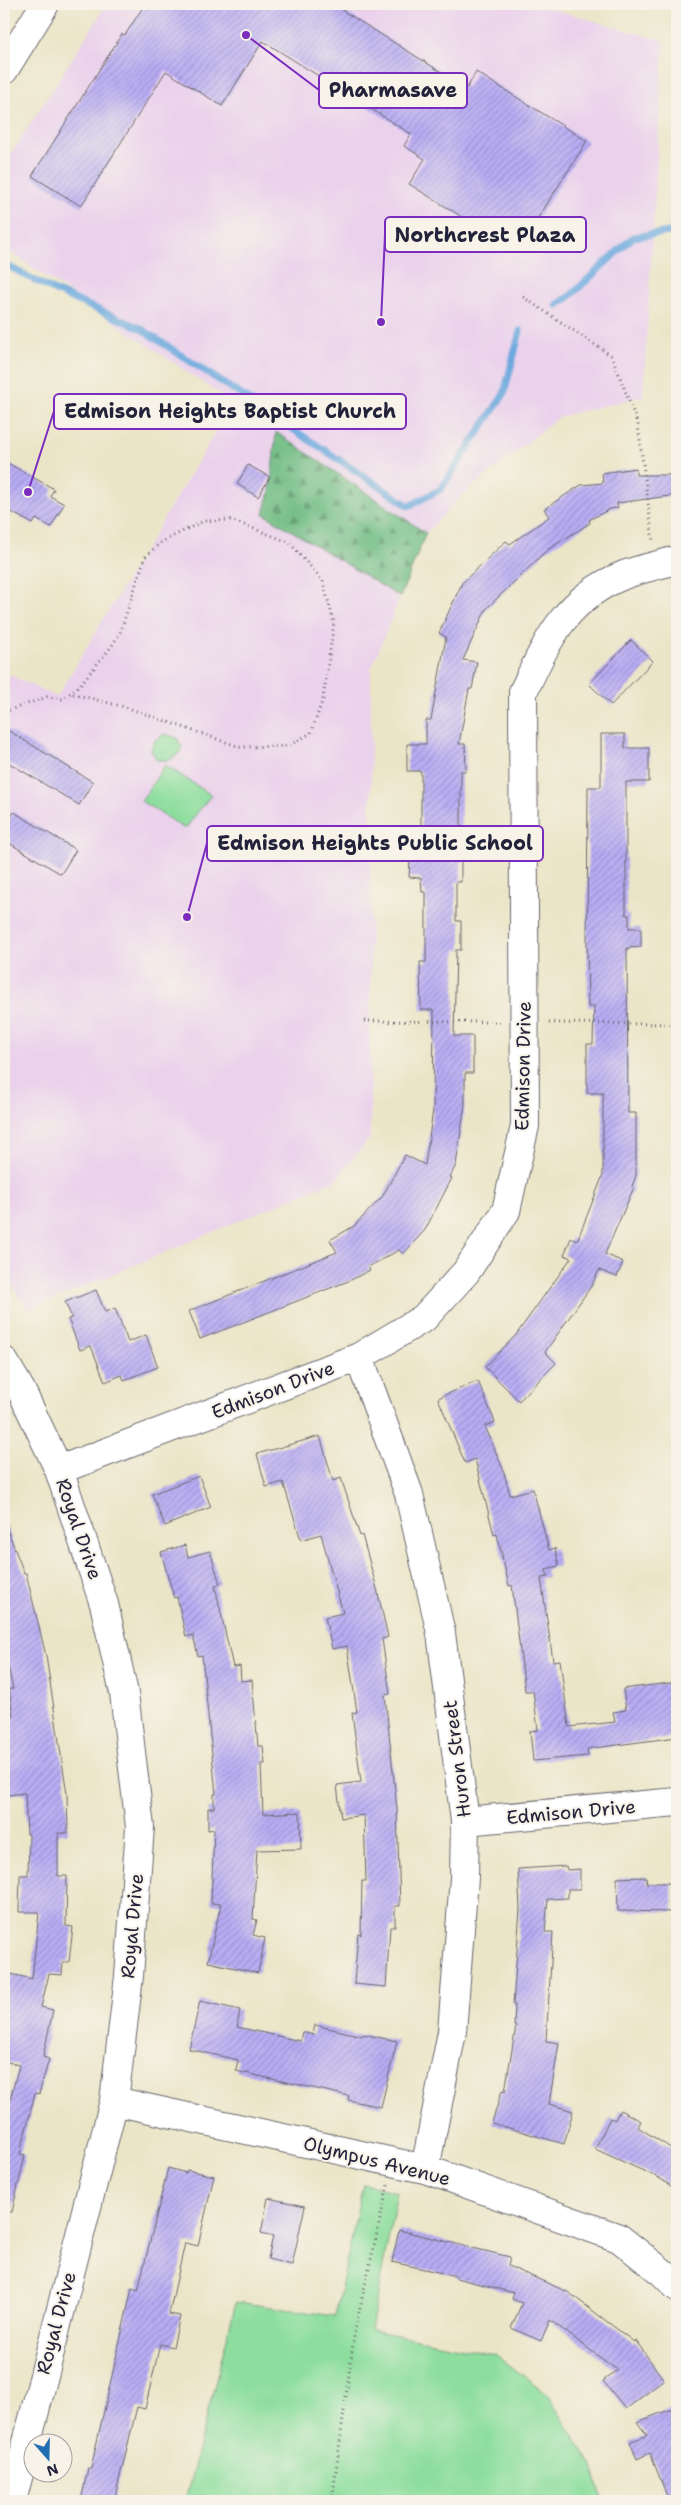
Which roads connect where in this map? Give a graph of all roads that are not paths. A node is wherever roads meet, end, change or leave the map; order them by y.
1 (45, 4) edge
2 (4, 70) edge
3 (667, 564) edge
4 (360, 1358) junction
5 (4, 1362) edge
6 (59, 1470) junction
7 (677, 1802) edge
8 (465, 1821) junction
9 (114, 2101) junction
10 (424, 2169) junction
11 (677, 2287) edge
12 (15, 2436) edge
13 (12, 2501) edge

1 - 2 street
3 - 4 street, Edmison Drive
4 - 6 street, Edmison Drive
4 - 8 street, Huron Street
5 - 6 street, Royal Drive
6 - 9 street, Royal Drive
7 - 8 street, Edmison Drive
8 - 10 street, Huron Street
9 - 10 street, Olympus Avenue
9 - 12 street, Royal Drive
10 - 11 street, Olympus Avenue
12 - 13 street, Royal Drive

